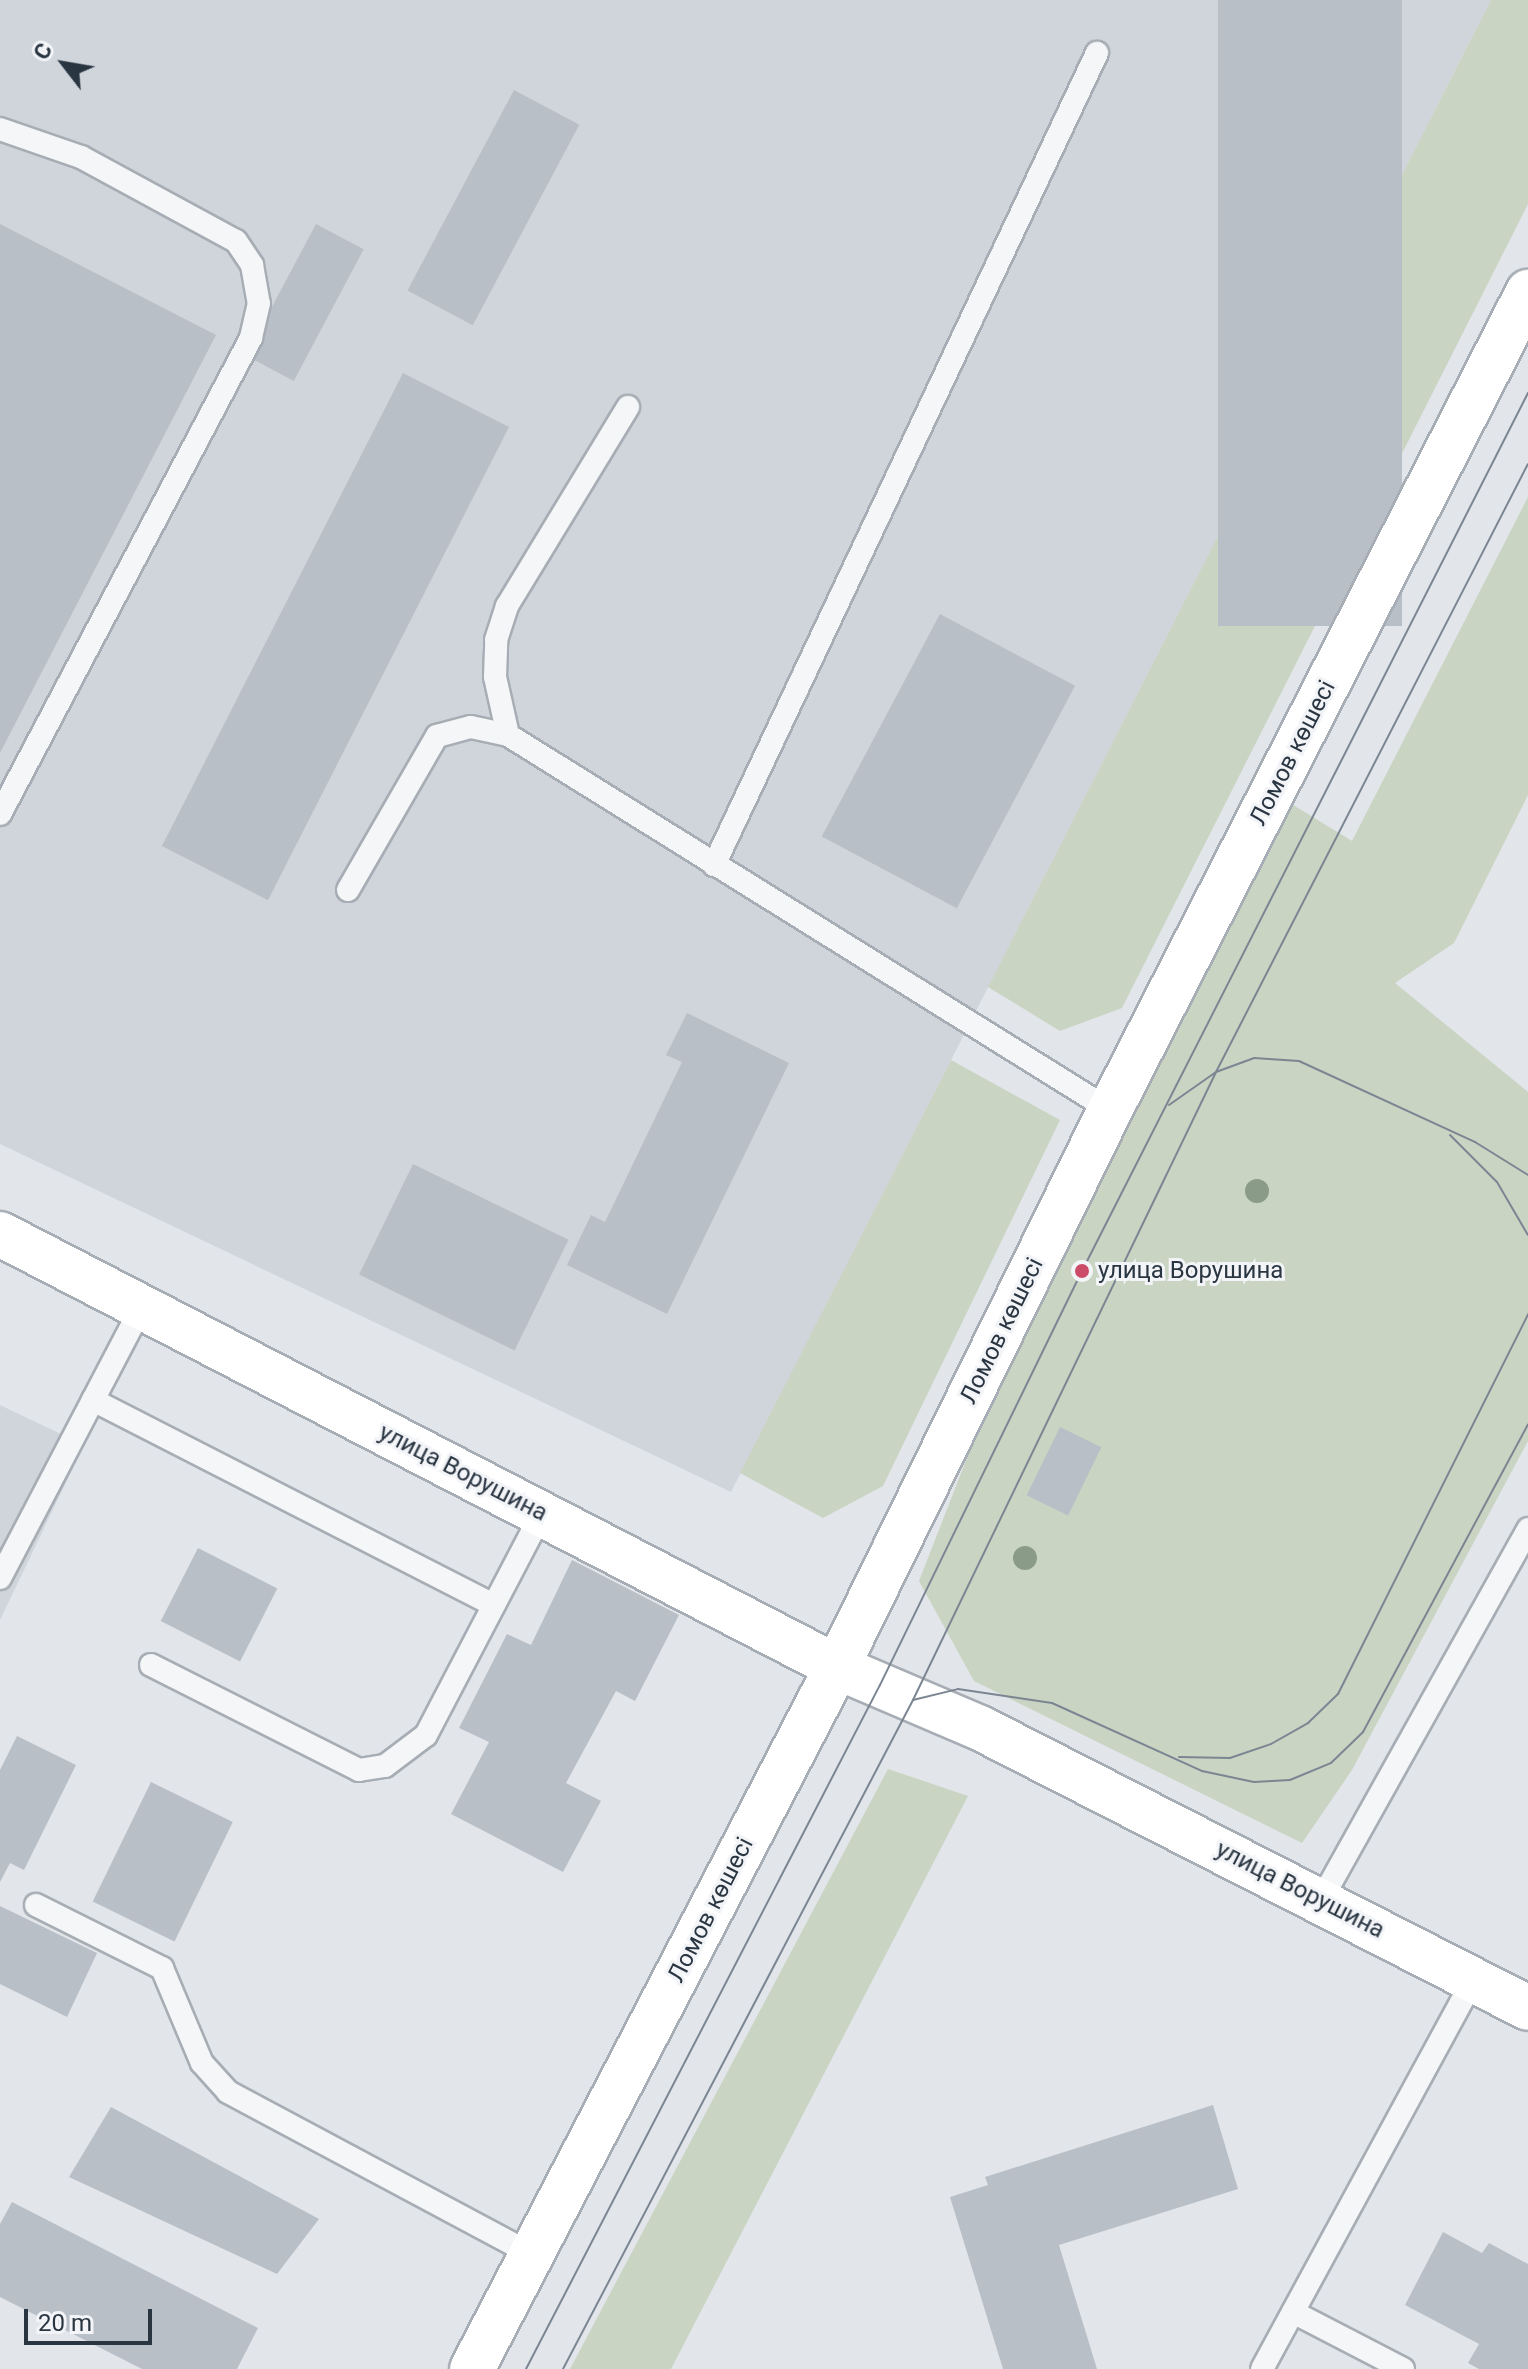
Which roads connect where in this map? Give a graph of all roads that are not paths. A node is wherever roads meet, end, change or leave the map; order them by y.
1 (1097, 53) dead end
2 (0, 129) edge
3 (1528, 292) edge
4 (628, 407) dead end
5 (508, 735) junction
6 (0, 814) edge
7 (714, 865) junction
8 (348, 890) dead end
9 (1110, 1110) junction
10 (0, 1234) edge
11 (140, 1310) junction
12 (93, 1400) junction
13 (542, 1513) junction
14 (1528, 1529) edge
15 (0, 1578) edge
16 (494, 1605) junction
17 (151, 1665) dead end
18 (837, 1667) junction
19 (1321, 1900) junction
20 (36, 1905) dead end
21 (1474, 1979) junction
22 (1528, 2008) edge
23 (532, 2254) junction
24 (1293, 2312) junction
25 (472, 2369) edge
26 (1262, 2369) edge
27 (1403, 2369) edge

1 - 7 lane
2 - 6 lane
3 - 9 main road, Ломов көшесі
4 - 5 lane
5 - 7 lane
5 - 8 lane
7 - 9 lane
9 - 18 main road, Ломов көшесі
10 - 11 main road, улица Ворушина
11 - 12 lane
11 - 13 main road, улица Ворушина
12 - 15 lane
12 - 16 lane
13 - 16 lane
13 - 18 main road, улица Ворушина
14 - 19 lane
16 - 17 lane
18 - 19 main road, улица Ворушина
18 - 23 main road, Ломов көшесі
19 - 21 main road, улица Ворушина
20 - 23 lane
21 - 22 main road, улица Ворушина
21 - 24 lane
23 - 25 main road, Ломов көшесі
24 - 26 lane
24 - 27 lane

